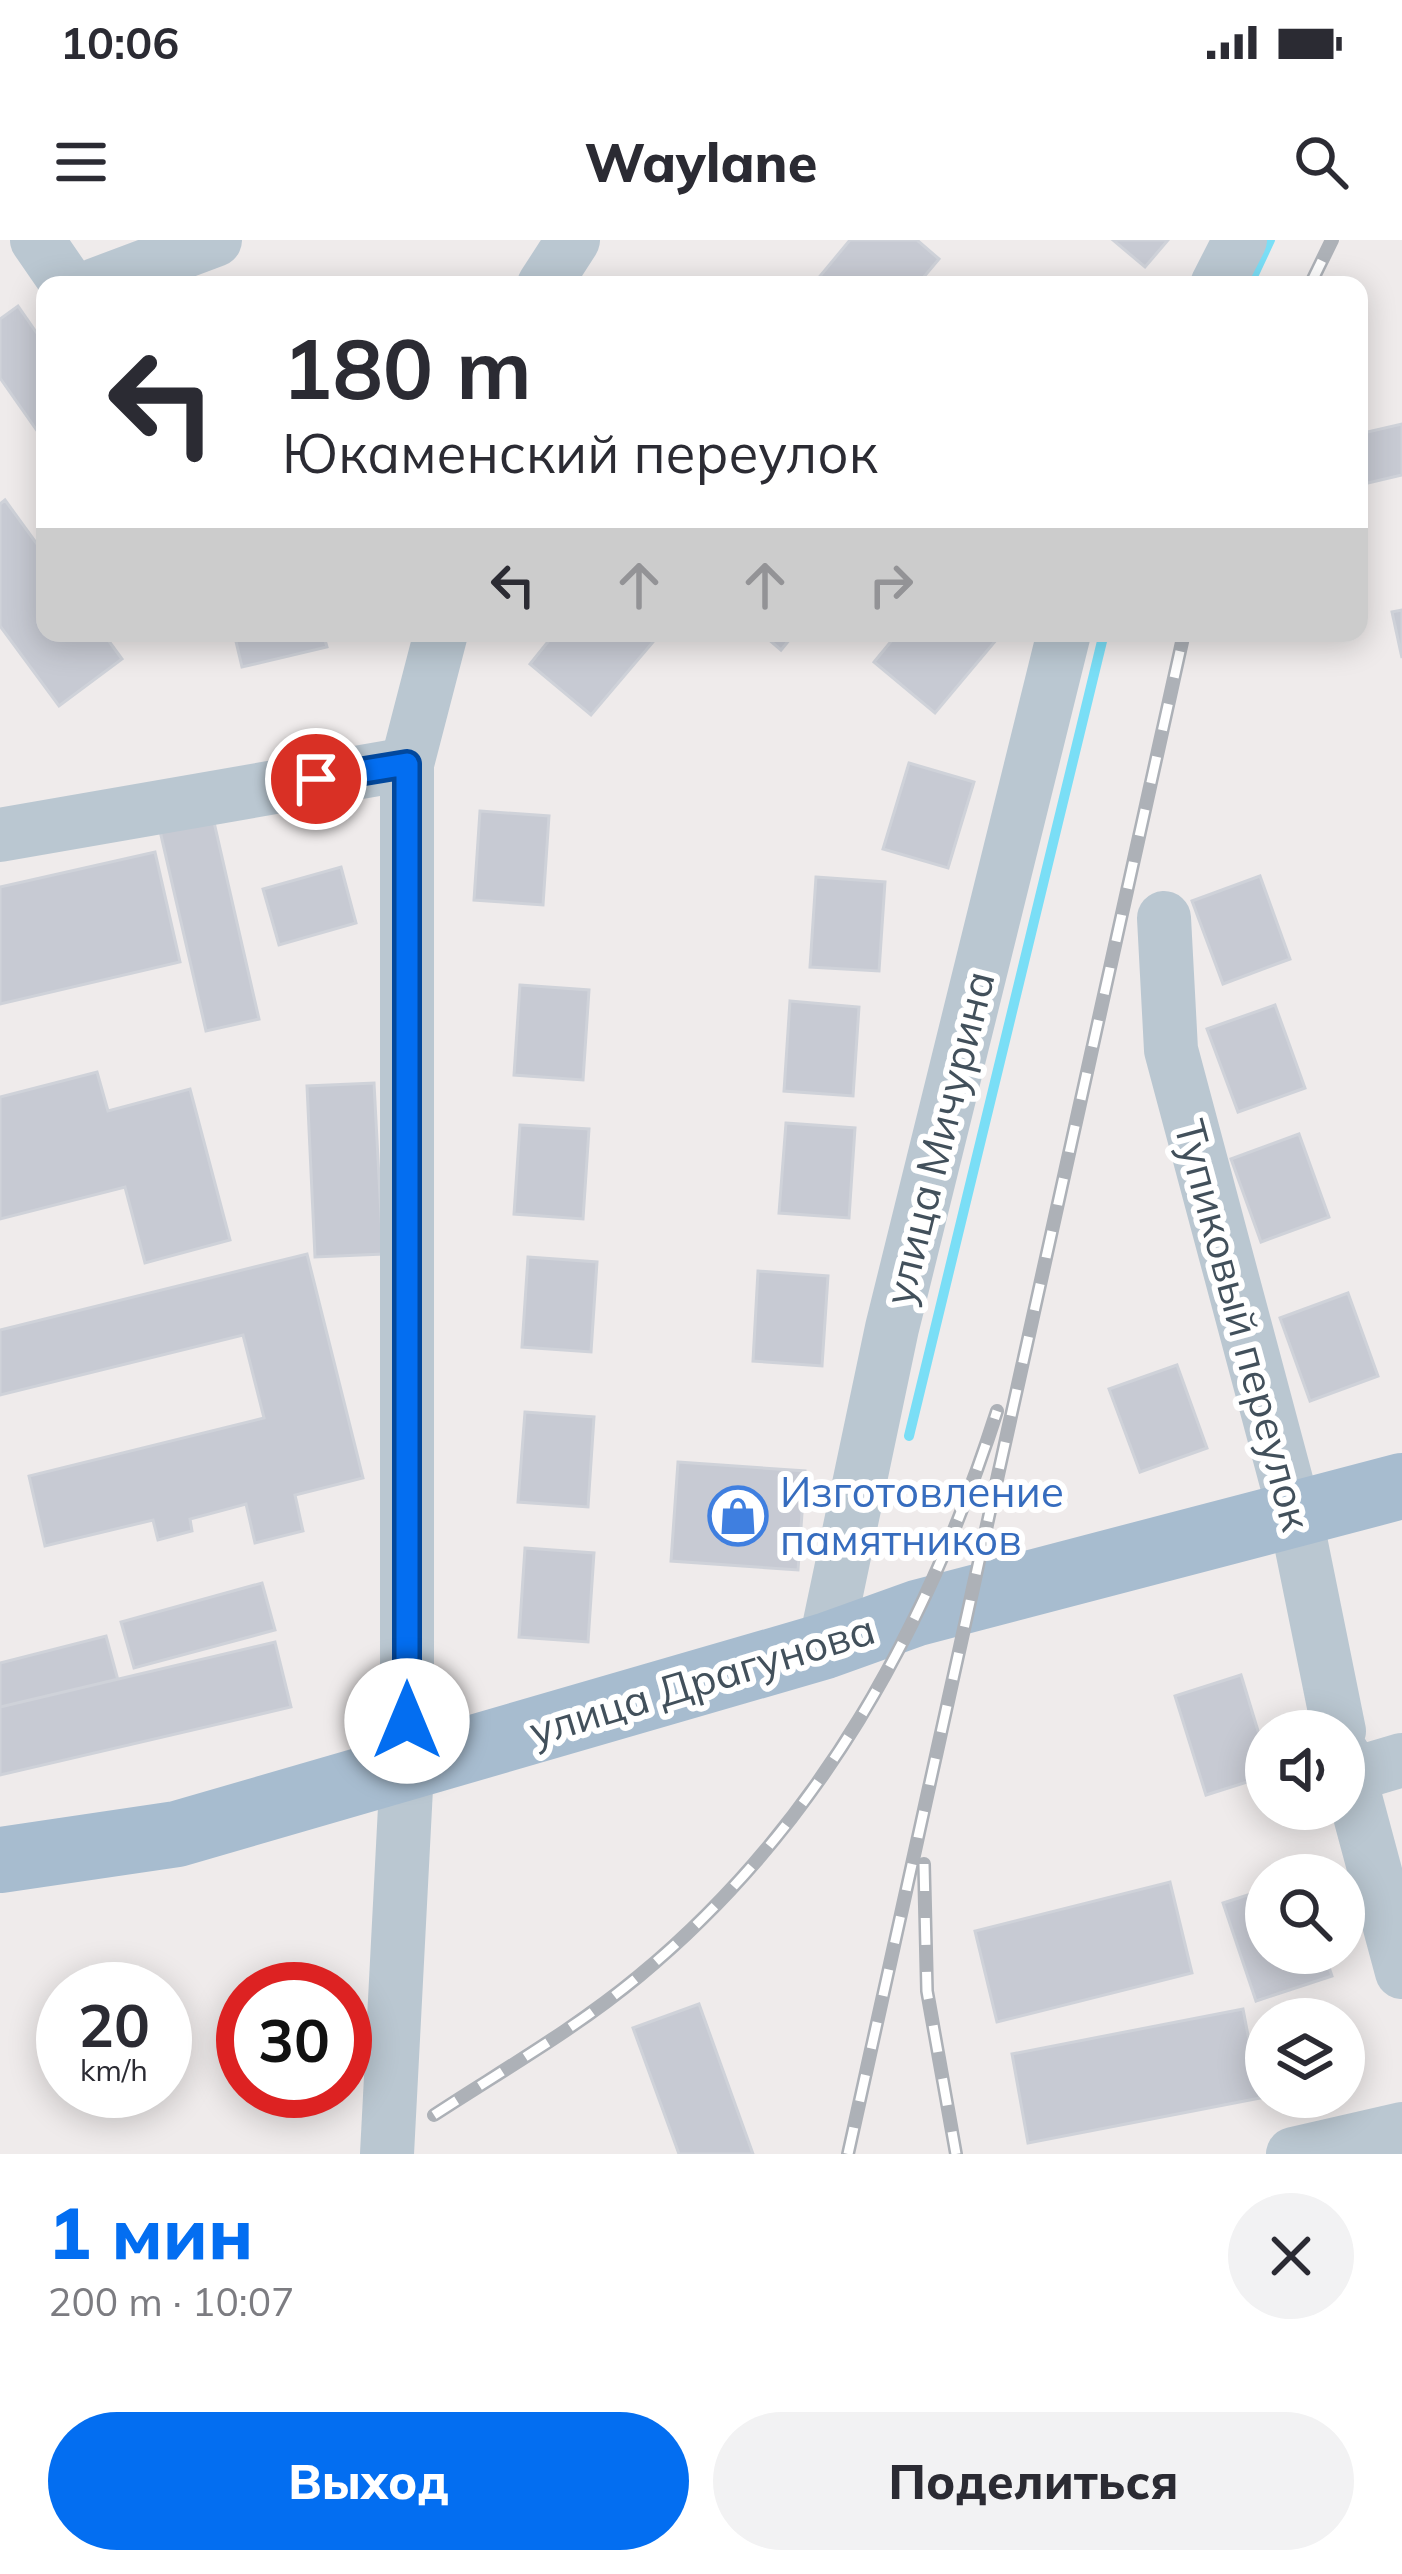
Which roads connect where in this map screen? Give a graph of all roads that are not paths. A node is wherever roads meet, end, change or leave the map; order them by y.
1 (37, 240) edge
2 (215, 240) edge
3 (573, 240) edge
4 (1240, 240) edge
5 (62, 276) edge
6 (119, 276) edge
7 (550, 276) edge
8 (1222, 276) edge
9 (439, 642) edge
10 (1062, 642) edge
11 (407, 764) junction
12 (0, 836) edge
13 (1164, 918) dead end
14 (1402, 1486) edge
15 (1295, 1514) junction
16 (825, 1646) junction
17 (1335, 1710) edge
18 (1365, 1756) edge
19 (1402, 1760) edge
20 (407, 1768) junction
21 (1364, 1830) edge
22 (0, 1860) edge
23 (1402, 1972) edge
24 (1402, 2129) edge
25 (387, 2154) edge
26 (1293, 2154) edge

1 - 5 street
2 - 6 street
3 - 7 street
4 - 8 street
9 - 11 street
10 - 16 street, улица Мичурина
11 - 12 street
11 - 20 street
13 - 15 street, Тупиковый переулок
14 - 15 main road, улица Драгунова
15 - 16 main road, улица Драгунова
15 - 17 street, Тупиковый переулок
16 - 20 main road, улица Драгунова
18 - 19 street
20 - 22 main road, улица Драгунова
20 - 25 street
21 - 23 street, Тупиковый переулок
24 - 26 street

